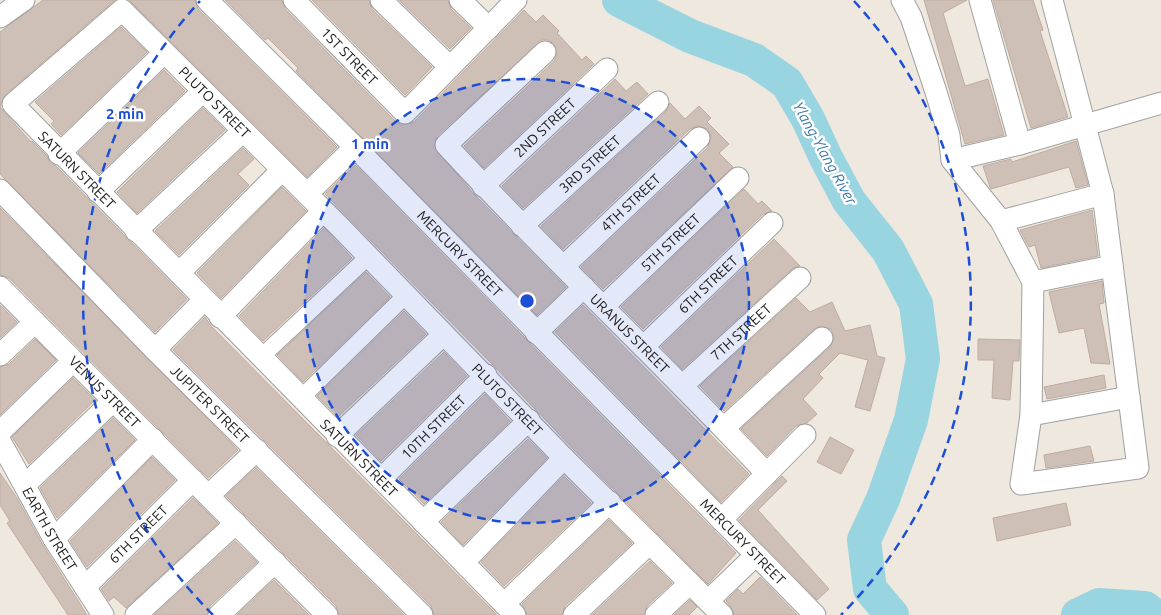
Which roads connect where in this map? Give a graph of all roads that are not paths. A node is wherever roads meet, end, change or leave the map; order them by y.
1 (24, 0) edge
2 (208, 0) edge
3 (294, 0) edge
4 (381, 0) edge
5 (460, 0) edge
6 (516, 0) edge
7 (902, 0) edge
8 (980, 0) edge
9 (1052, 0) edge
10 (0, 17) edge
11 (489, 28) junction
12 (545, 52) dead end
13 (164, 53) junction
14 (450, 67) junction
15 (607, 69) dead end
16 (202, 92) junction
17 (658, 102) dead end
18 (1161, 103) edge
19 (13, 104) joint
20 (1086, 126) junction
21 (243, 131) junction
22 (699, 138) dead end
23 (1020, 144) junction
24 (355, 147) junction
25 (59, 154) junction
26 (952, 160) junction
27 (282, 170) junction
28 (738, 178) dead end
29 (484, 186) junction
30 (0, 190) edge
31 (98, 192) junction
32 (307, 194) junction
33 (1103, 194) junction
34 (323, 211) junction
35 (1001, 222) junction
36 (772, 223) dead end
37 (522, 226) junction
38 (136, 231) junction
39 (368, 256) junction
40 (564, 266) junction
41 (1112, 266) junction
42 (179, 273) junction
43 (800, 278) dead end
44 (1033, 282) junction
45 (0, 287) edge
46 (584, 287) junction
47 (406, 295) junction
48 (204, 300) junction
49 (604, 306) junction
50 (220, 317) junction
51 (35, 322) junction
52 (536, 333) junction
53 (443, 335) junction
54 (822, 338) dead end
55 (644, 347) junction
56 (155, 350) junction
57 (0, 355) edge
58 (261, 357) junction
59 (72, 362) junction
60 (486, 375) junction
61 (682, 386) junction
62 (1129, 397) junction
63 (301, 398) junction
64 (113, 401) junction
65 (1031, 415) junction
66 (529, 420) junction
67 (724, 428) junction
68 (0, 432) edge
69 (805, 435) dead end
70 (337, 436) junction
71 (153, 439) junction
72 (0, 441) edge
73 (257, 450) junction
74 (564, 458) junction
75 (767, 474) junction
76 (381, 479) junction
77 (192, 480) junction
78 (26, 484) junction
79 (209, 495) junction
80 (610, 502) junction
81 (721, 520) junction
82 (423, 522) junction
83 (236, 523) junction
84 (54, 539) junction
85 (650, 543) junction
86 (756, 555) junction
87 (275, 562) junction
88 (464, 562) junction
89 (690, 583) junction
90 (84, 587) junction
91 (715, 608) edge
92 (509, 609) edge
93 (315, 611) edge
94 (103, 615) edge
95 (136, 615) edge
96 (219, 615) edge
97 (422, 615) edge
98 (574, 615) edge
99 (656, 615) edge
100 (815, 615) edge

1 - 10 street
2 - 24 street, MERCURY STREET
3 - 14 street, 1ST STREET
4 - 14 street
5 - 11 street
6 - 11 street
7 - 26 street
8 - 23 street
9 - 20 street
11 - 14 street
12 - 29 street, URANUS STREET
13 - 16 street, PLUTO STREET
13 - 19 street, PLUTO STREET
13 - 25 street
15 - 29 street, 2ND STREET
16 - 21 street, PLUTO STREET
16 - 31 street
17 - 37 street, 3RD STREET
18 - 20 street
19 - 25 street, SATURN STREET
20 - 23 street
20 - 33 street
21 - 27 street, PLUTO STREET
21 - 38 street
22 - 40 street, 4TH STREET
23 - 26 street
24 - 32 street
24 - 52 street, MERCURY STREET
25 - 31 street, SATURN STREET
26 - 35 street
27 - 32 street, PLUTO STREET
27 - 42 street
28 - 49 street, 5TH STREET
29 - 37 street, URANUS STREET
30 - 56 street, JUPITER STREET
31 - 38 street, SATURN STREET
32 - 34 street, PLUTO STREET
33 - 35 street
33 - 41 street
34 - 39 street, PLUTO STREET
34 - 50 street
35 - 44 street
36 - 55 street, 6TH STREET
37 - 40 street, URANUS STREET
38 - 42 street, SATURN STREET
39 - 47 street, PLUTO STREET
39 - 58 street
40 - 46 street, URANUS STREET
41 - 44 street
41 - 62 street
42 - 48 street, SATURN STREET
43 - 61 street, 7TH STREET
44 - 65 street
45 - 51 street, VENUS STREET
46 - 49 street, URANUS STREET
46 - 52 street
47 - 53 street, PLUTO STREET
47 - 63 street
48 - 50 street, SATURN STREET
48 - 56 street
49 - 55 street, URANUS STREET
50 - 58 street, SATURN STREET
51 - 57 street
51 - 59 street, VENUS STREET
52 - 81 street, MERCURY STREET
53 - 60 street, PLUTO STREET
53 - 70 street
54 - 67 street
55 - 61 street, URANUS STREET
56 - 73 street, JUPITER STREET
58 - 63 street, SATURN STREET
59 - 64 street, VENUS STREET
59 - 68 street
60 - 66 street, PLUTO STREET
60 - 76 street, 10TH STREET
61 - 67 street, URANUS STREET
62 - 65 street
62 - 65 street
63 - 70 street, SATURN STREET
64 - 71 street, VENUS STREET
64 - 78 street
66 - 74 street, PLUTO STREET
66 - 82 street
67 - 75 street, URANUS STREET
69 - 75 street
70 - 76 street, SATURN STREET
71 - 77 street, VENUS STREET
71 - 84 street
72 - 78 street, EARTH STREET
73 - 79 street
73 - 97 street, JUPITER STREET
74 - 80 street, PLUTO STREET
74 - 88 street
75 - 81 street
76 - 82 street, SATURN STREET
77 - 79 street, VENUS STREET
77 - 90 street, 6TH STREET
78 - 84 street, EARTH STREET
79 - 83 street, VENUS STREET
80 - 85 street, PLUTO STREET
80 - 92 street
81 - 86 street, MERCURY STREET
82 - 88 street, SATURN STREET
83 - 87 street, VENUS STREET
83 - 95 street
84 - 90 street, EARTH STREET
85 - 89 street, PLUTO STREET
85 - 98 street
86 - 91 street, PLUTO STREET
86 - 100 street, MERCURY STREET
87 - 93 street, VENUS STREET
87 - 96 street
88 - 92 street, SATURN STREET
89 - 91 street, PLUTO STREET
89 - 99 street
90 - 94 street, EARTH STREET

